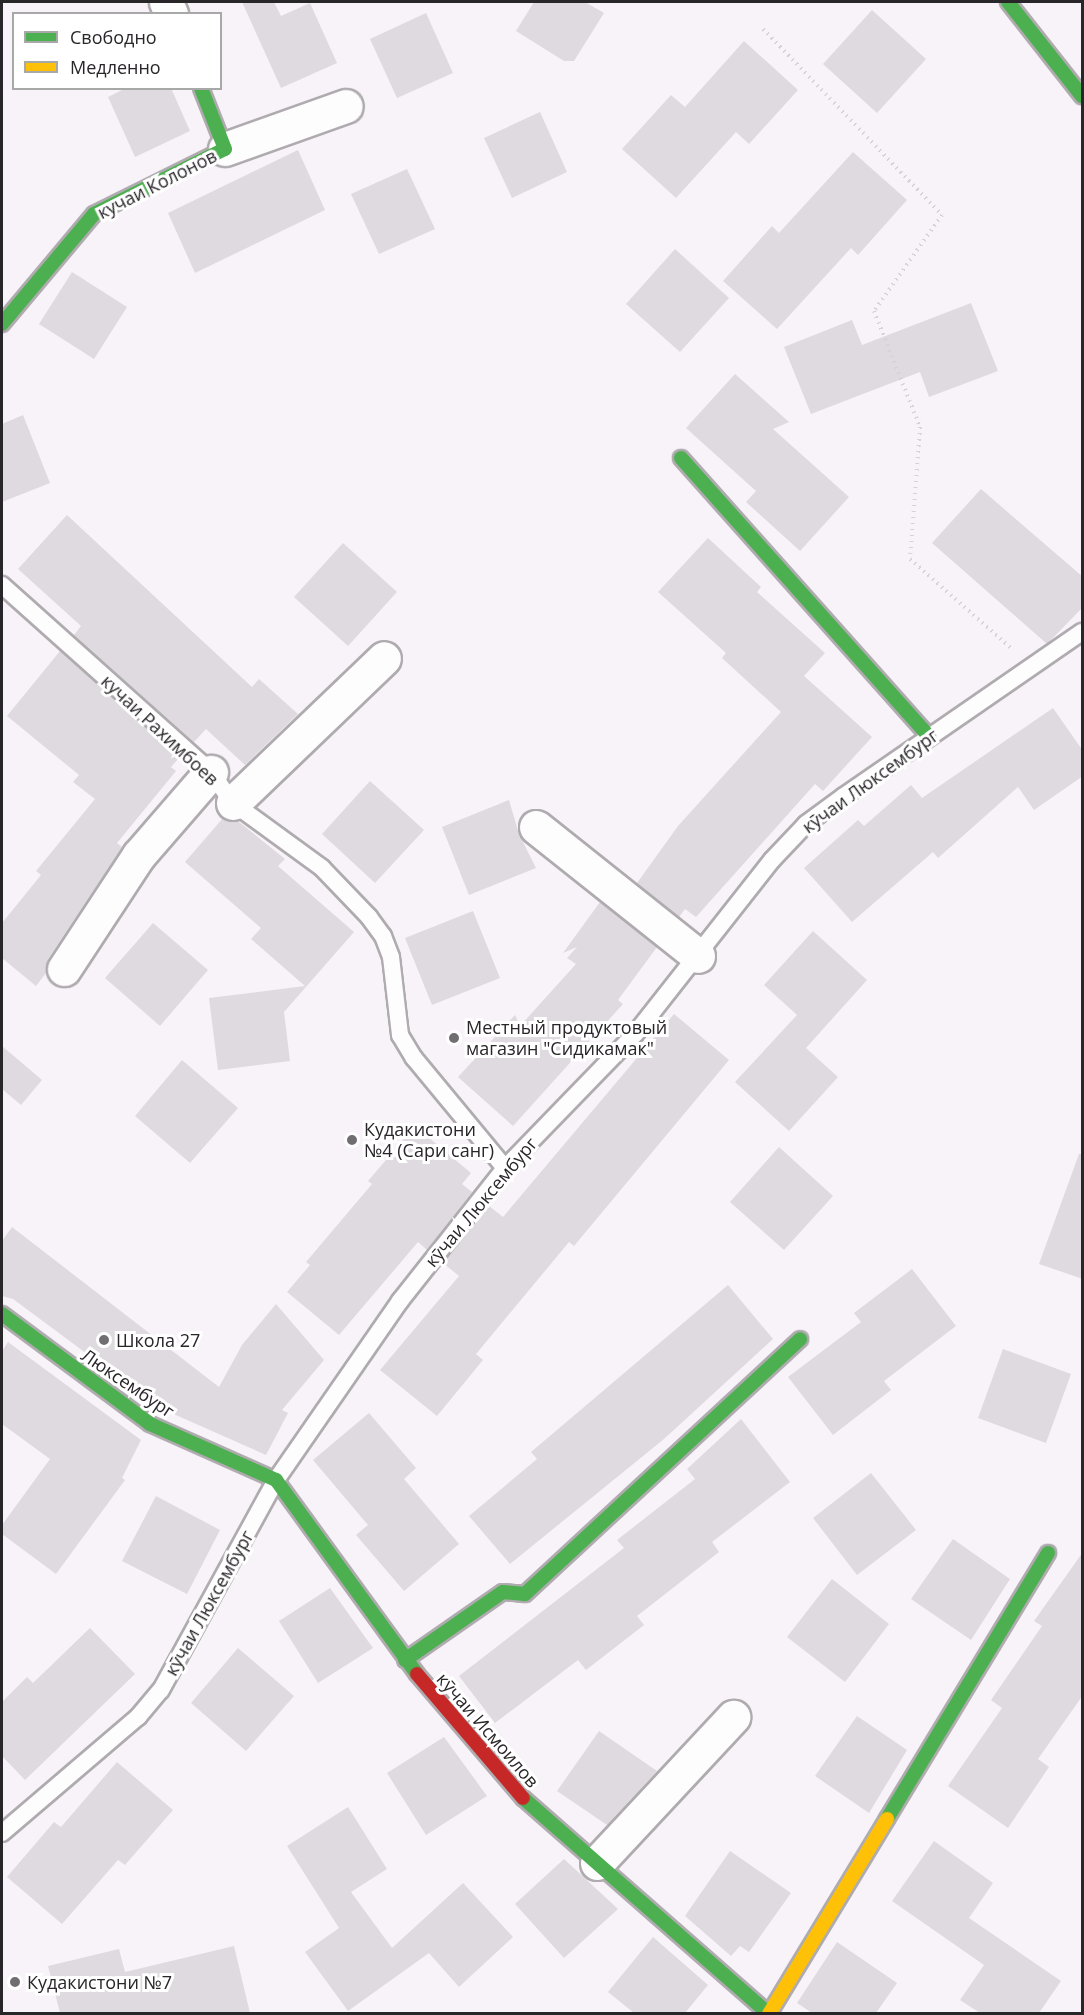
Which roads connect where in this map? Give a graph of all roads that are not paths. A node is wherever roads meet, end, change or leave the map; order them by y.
1 (1008, 2) edge
2 (202, 90) edge
3 (1083, 96) edge
4 (346, 106) dead end
5 (225, 149) junction
6 (2, 324) edge
7 (681, 458) dead end
8 (2, 585) edge
9 (1083, 632) edge
10 (384, 658) dead end
11 (929, 736) junction
12 (211, 772) junction
13 (233, 803) junction
14 (536, 827) dead end
15 (698, 956) junction
16 (64, 969) dead end
17 (505, 1168) junction
18 (2, 1314) edge
19 (800, 1339) dead end
20 (276, 1480) junction
21 (1048, 1553) dead end
22 (405, 1660) junction
23 (733, 1717) dead end
24 (2, 1833) edge
25 (597, 1863) junction
26 (769, 2013) edge

1 - 3 street
2 - 5 street, кучаи Колонов
4 - 5 street
5 - 6 street, кучаи Колонов
7 - 11 street
8 - 12 lane, кучаи Рахимбоев
9 - 11 lane, кӯчаи Люксембург
10 - 13 street
11 - 15 lane, кӯчаи Люксембург
12 - 13 lane, кучаи Рахимбоев
12 - 16 street
13 - 17 lane, кучаи Рахимбоев
14 - 15 street
15 - 17 lane, кӯчаи Люксембург
17 - 20 lane, кӯчаи Люксембург
18 - 20 street, Люксембург
19 - 22 street
20 - 22 street, кӯчаи Исмоилов
20 - 24 lane, кӯчаи Люксембург
21 - 26 street
22 - 25 street, кӯчаи Исмоилов
23 - 25 street
25 - 26 street, кӯчаи Исмоилов

